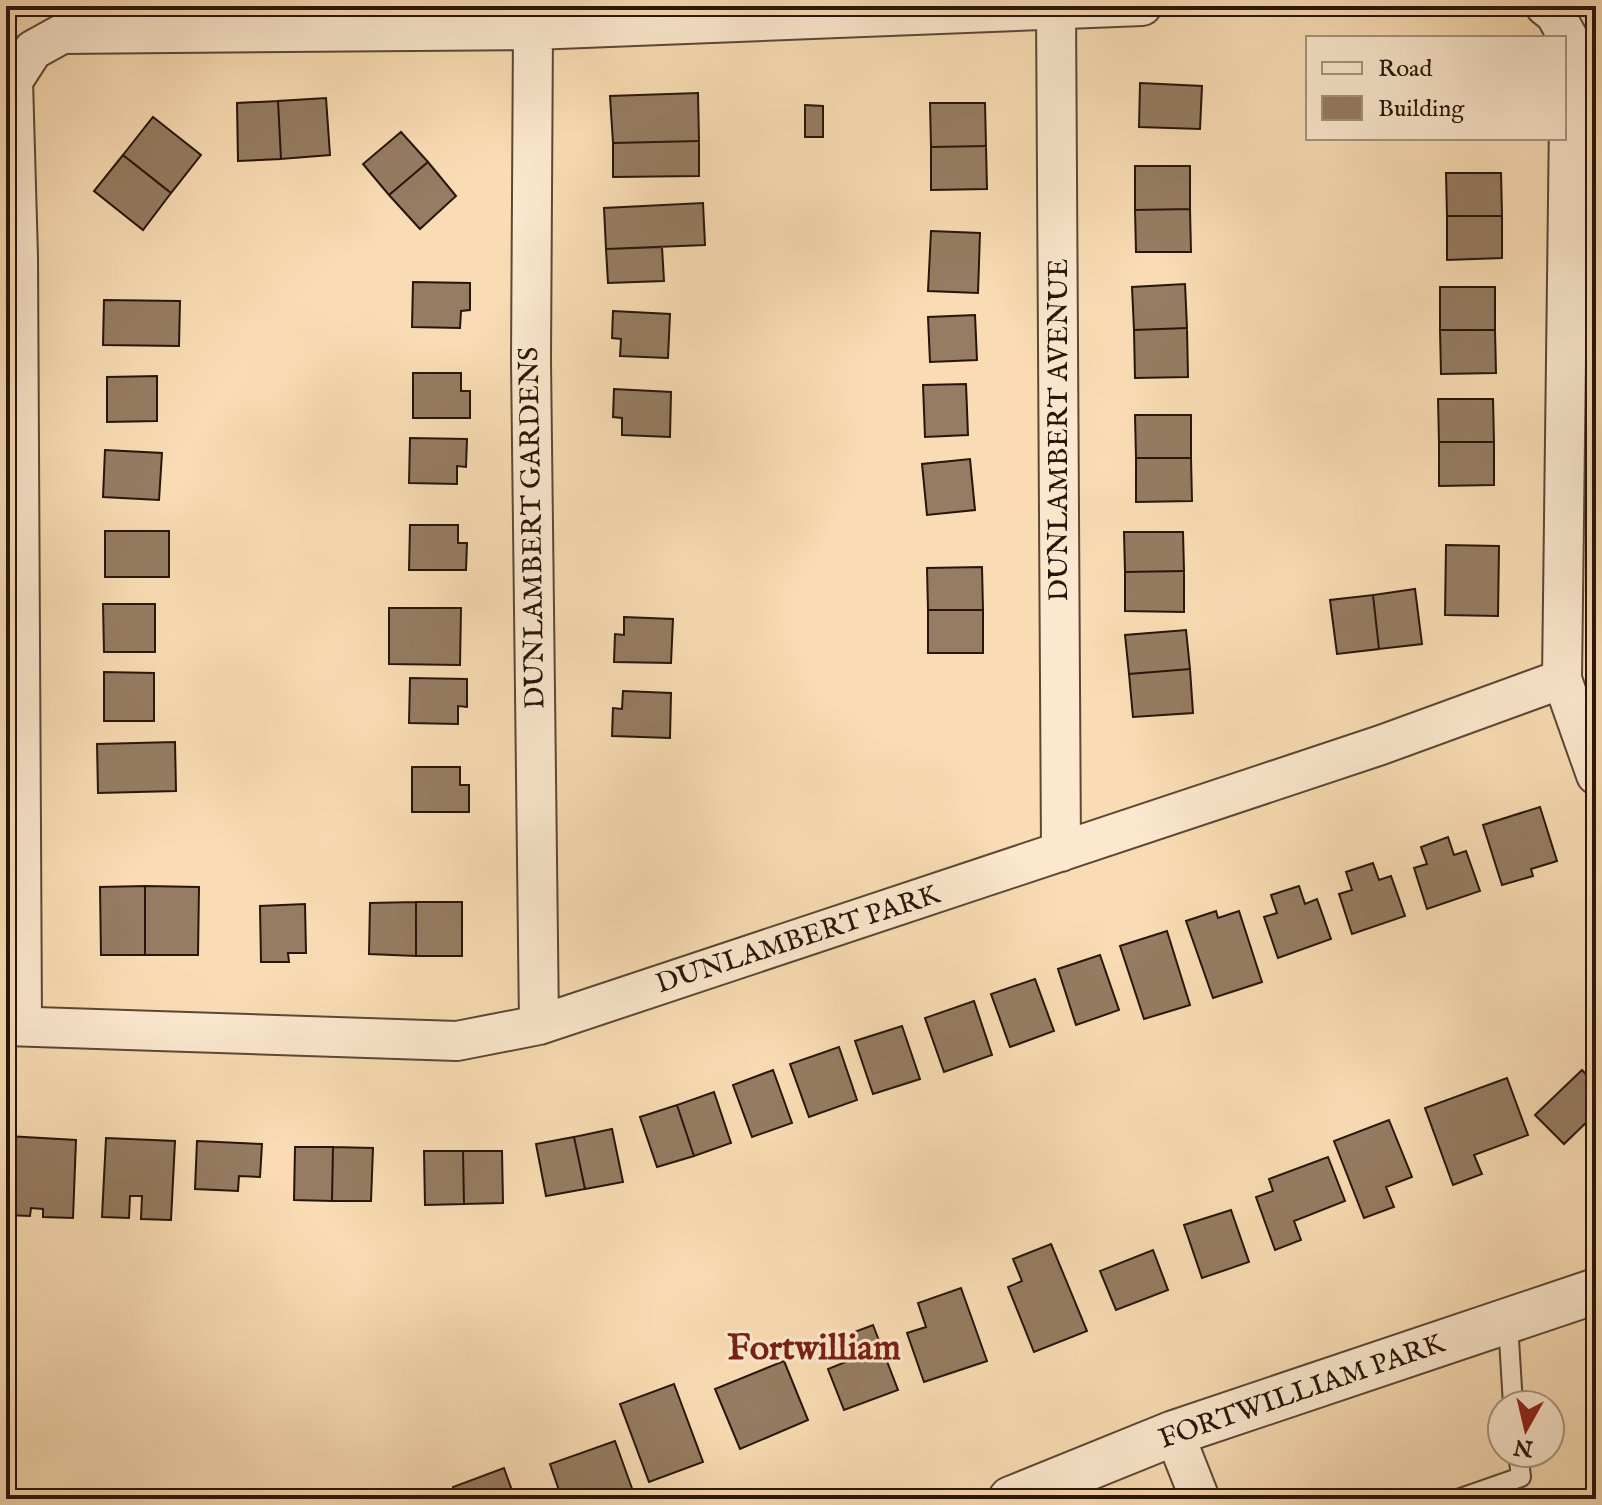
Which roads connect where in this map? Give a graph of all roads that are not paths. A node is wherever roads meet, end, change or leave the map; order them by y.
1 (1142, 6) edge
2 (1545, 6) edge
3 (1056, 7) edge
4 (533, 30) junction
5 (1562, 679) junction
6 (1596, 775) edge
7 (1061, 852) junction
8 (539, 1025) junction
9 (14, 1026) edge
10 (1596, 1291) edge
11 (1508, 1323) junction
12 (1512, 1389) edge
13 (1174, 1433) junction
14 (1520, 1469) edge
15 (1011, 1499) edge
16 (1200, 1499) edge
17 (1458, 1499) edge

1 - 3 street
2 - 5 street
3 - 4 street
3 - 7 street, DUNLAMBERT AVENUE
4 - 8 street, DUNLAMBERT GARDENS
4 - 9 street
5 - 6 street
5 - 7 street, DUNLAMBERT PARK
7 - 8 street, DUNLAMBERT PARK
8 - 9 street, DUNLAMBERT PARK
10 - 11 street, FORTWILLIAM PARK
11 - 12 lane
11 - 13 street, FORTWILLIAM PARK
13 - 15 street, FORTWILLIAM PARK
13 - 16 street
14 - 17 lane

